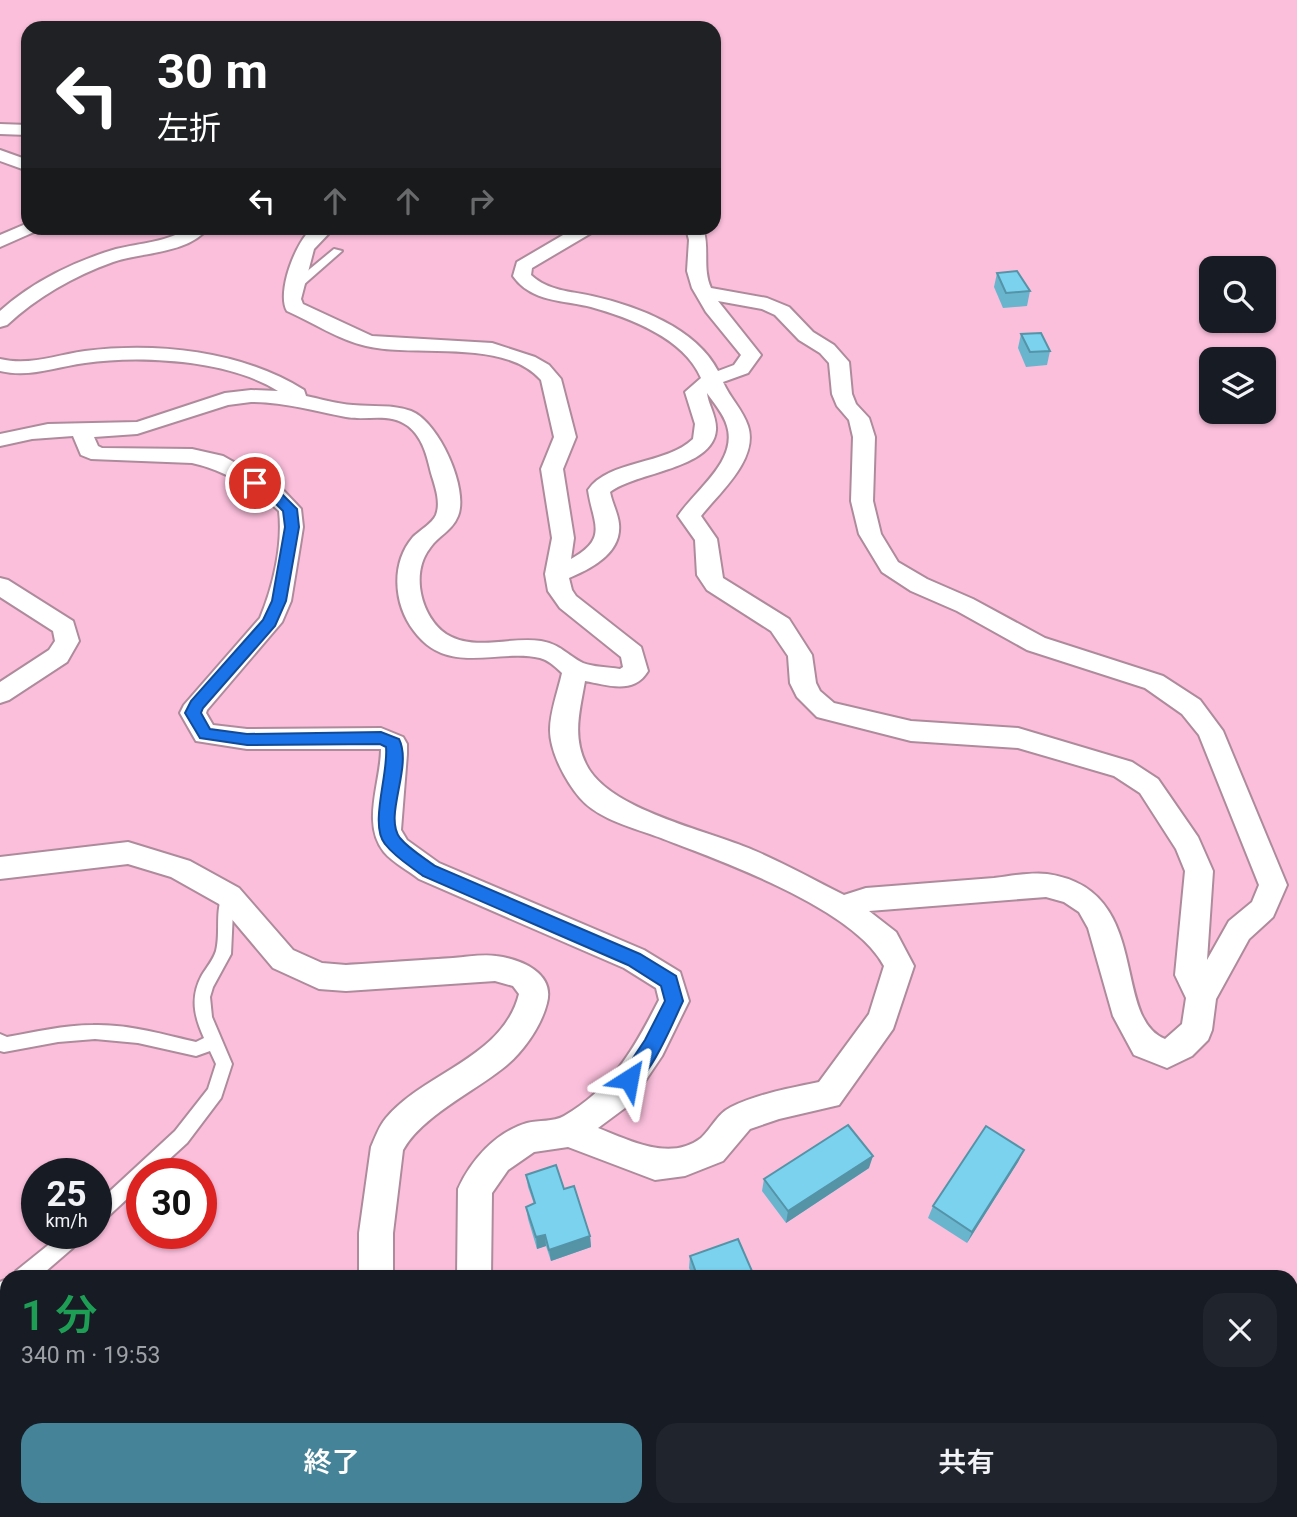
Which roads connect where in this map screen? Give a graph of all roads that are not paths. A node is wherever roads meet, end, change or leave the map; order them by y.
1 (0, 129) edge
2 (21, 130) edge
3 (0, 155) edge
4 (21, 163) edge
5 (21, 232) edge
6 (188, 235) edge
7 (311, 235) edge
8 (576, 235) edge
9 (696, 235) edge
10 (0, 242) edge
11 (337, 251) dead end
12 (297, 285) junction
13 (705, 293) junction
14 (0, 321) edge
15 (0, 365) edge
16 (712, 379) junction
17 (306, 402) junction
18 (81, 431) junction
19 (0, 440) edge
20 (557, 574) junction
21 (0, 586) edge
22 (575, 670) junction
23 (0, 694) edge
24 (0, 868) edge
25 (229, 896) junction
26 (842, 907) junction
27 (1202, 998) junction
28 (215, 1041) junction
29 (1, 1047) edge
30 (568, 1132) junction
31 (112, 1201) edge
32 (58, 1249) edge
33 (33, 1270) edge
34 (376, 1270) edge
35 (474, 1270) edge

1 - 2 street
3 - 4 street
5 - 10 street
6 - 14 street
7 - 12 street
8 - 16 street
9 - 13 street
11 - 12 lane
12 - 20 street
13 - 16 street
13 - 27 street
15 - 17 street
16 - 20 street
16 - 27 street
17 - 18 street
17 - 22 street
18 - 19 street
18 - 30 street
20 - 22 street
21 - 23 street
22 - 26 street
24 - 25 street
25 - 28 lane
25 - 34 street
26 - 27 street
26 - 30 street
28 - 29 lane
28 - 31 lane
30 - 35 street
32 - 33 lane

